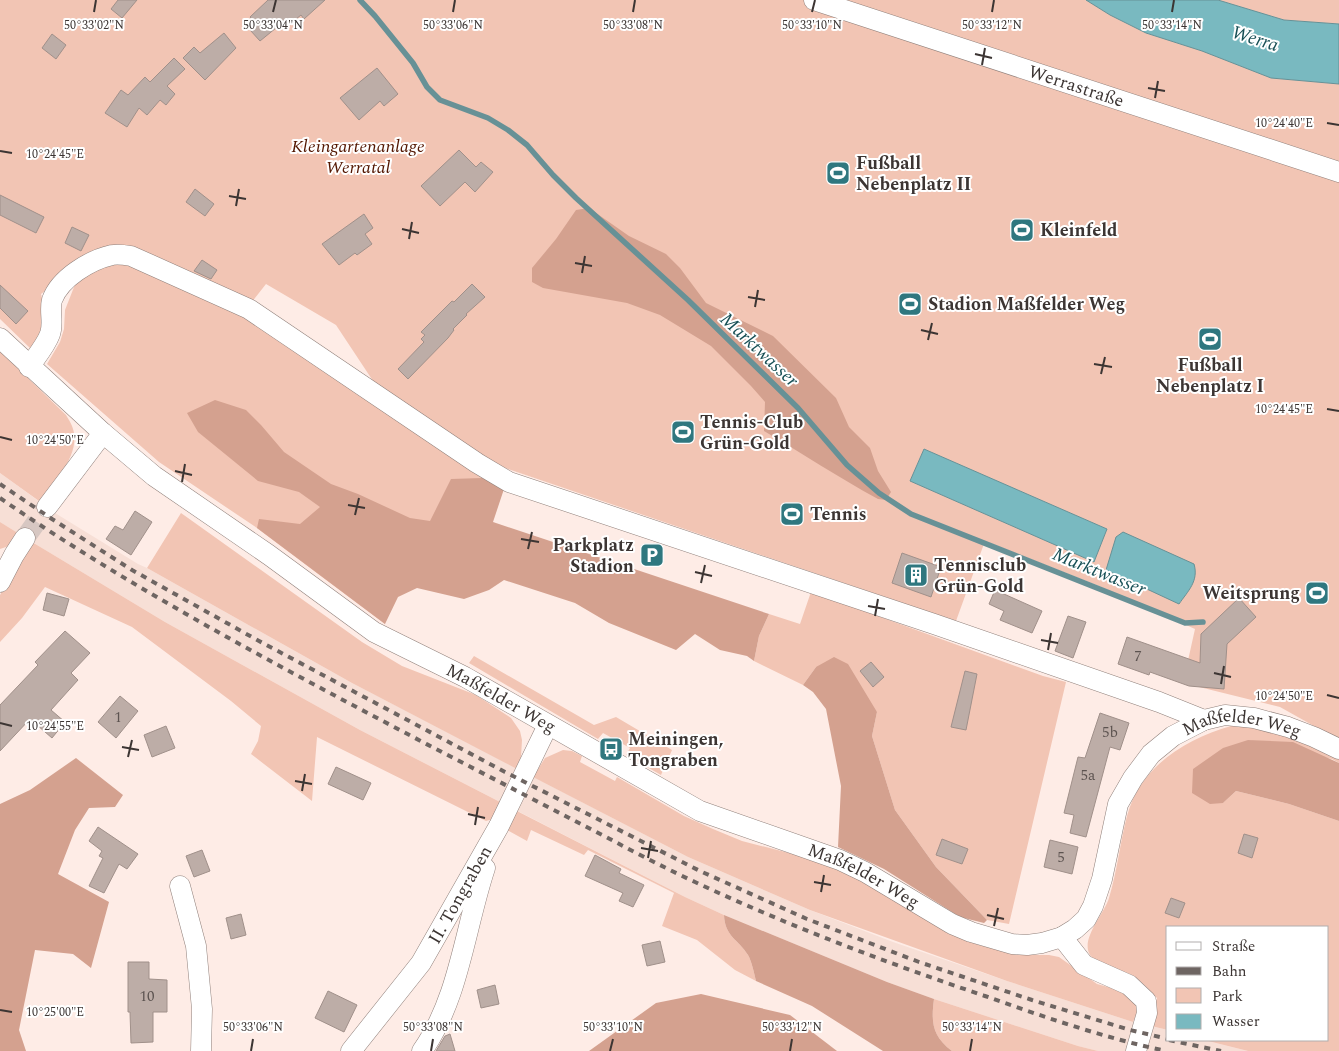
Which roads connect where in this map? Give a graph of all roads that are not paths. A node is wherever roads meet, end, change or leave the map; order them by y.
1 (814, 0) edge
2 (1339, 172) edge
3 (0, 338) edge
4 (29, 367) junction
5 (103, 433) junction
6 (48, 507) tunnel mouth
7 (26, 538) tunnel mouth
8 (7, 557) edge
9 (0, 582) edge
10 (1204, 720) junction
11 (548, 725) junction
12 (1339, 749) edge
13 (499, 826) junction
14 (180, 886) dead end
15 (1062, 937) junction
16 (200, 1051) edge
17 (351, 1051) edge
18 (422, 1051) edge
19 (1136, 1051) edge

1 - 2 street, Werrastraße
3 - 4 street, Maßfelder Weg
4 - 5 street, Maßfelder Weg
4 - 10 street
5 - 6 street
5 - 11 street, Maßfelder Weg
7 - 8 street
8 - 9 street
10 - 12 street, Maßfelder Weg
10 - 15 street, Maßfelder Weg
11 - 13 street, II. Tongraben
11 - 15 street, Maßfelder Weg
13 - 17 street, II. Tongraben
13 - 18 street
14 - 16 street
15 - 19 street

